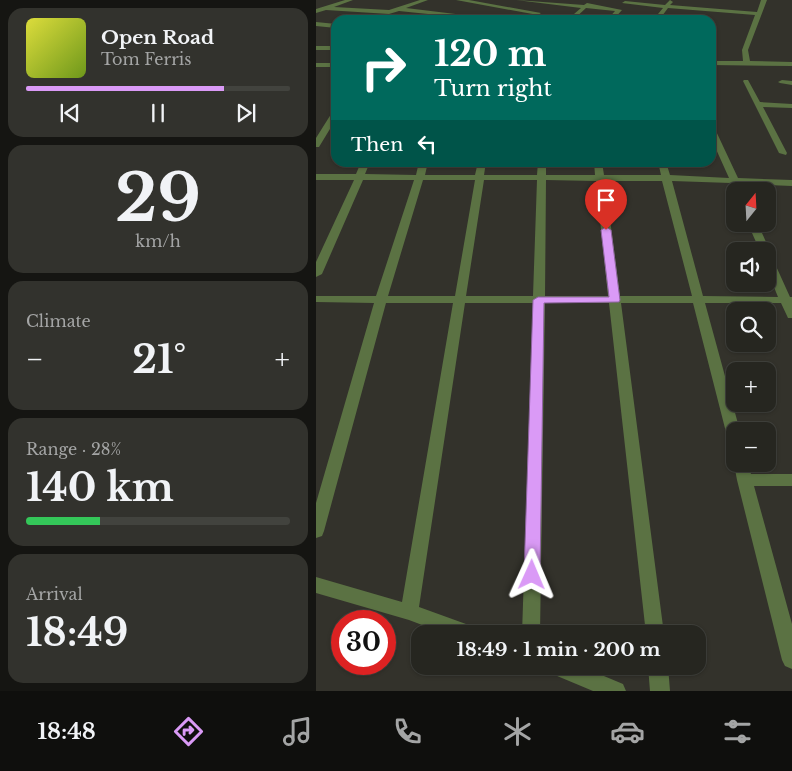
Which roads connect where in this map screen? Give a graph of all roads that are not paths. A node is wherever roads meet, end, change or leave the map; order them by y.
1 (350, 0) edge
2 (425, 0) edge
3 (458, 0) edge
4 (519, 0) edge
5 (593, 0) edge
6 (672, 0) edge
7 (764, 0) edge
8 (470, 1) edge
9 (553, 2) edge
10 (626, 2) edge
11 (584, 7) junction
12 (667, 7) junction
13 (325, 8) junction
14 (399, 9) junction
15 (316, 10) edge
16 (619, 10) junction
17 (538, 13) junction
18 (760, 14) junction
19 (455, 15) edge
20 (535, 15) edge
21 (575, 15) edge
22 (614, 15) edge
23 (660, 15) edge
24 (316, 24) edge
25 (331, 26) edge
26 (316, 48) edge
27 (331, 48) edge
28 (716, 63) edge
29 (747, 63) junction
30 (792, 63) edge
31 (316, 65) edge
32 (331, 65) edge
33 (746, 81) dead end
34 (782, 82) dead end
35 (792, 82) edge
36 (758, 104) junction
37 (792, 106) edge
38 (331, 122) edge
39 (716, 140) edge
40 (316, 145) edge
41 (783, 153) dead end
42 (364, 167) edge
43 (422, 167) edge
44 (481, 167) edge
45 (542, 167) edge
46 (598, 167) edge
47 (663, 167) edge
48 (316, 177) edge
49 (359, 177) junction
50 (541, 177) junction
51 (599, 177) junction
52 (419, 178) junction
53 (480, 178) junction
54 (666, 178) junction
55 (734, 180) junction
56 (792, 183) edge
57 (316, 274) edge
58 (776, 275) edge
59 (316, 299) edge
60 (381, 300) junction
61 (460, 300) junction
62 (538, 300) junction
63 (615, 300) junction
64 (699, 300) junction
65 (789, 300) edge
66 (792, 314) edge
67 (730, 422) edge
68 (743, 472) edge
69 (792, 480) edge
70 (316, 531) edge
71 (316, 585) edge
72 (409, 612) junction
73 (445, 625) edge
74 (531, 625) edge
75 (654, 625) edge
76 (792, 660) edge
77 (578, 675) edge
78 (659, 675) edge
79 (616, 691) edge
80 (660, 691) edge

1 - 13 street
2 - 14 street
3 - 8 street
4 - 9 street
5 - 11 street
6 - 12 street
7 - 18 street
8 - 17 street
9 - 11 street
9 - 17 street
10 - 12 street
10 - 16 street
11 - 16 street
11 - 21 street
12 - 18 street
12 - 23 street
13 - 14 street
13 - 15 street
14 - 19 street
16 - 22 street
17 - 20 street
18 - 29 street
24 - 25 street
26 - 27 street
28 - 29 street
29 - 30 street
31 - 32 street
33 - 36 street
34 - 35 street
36 - 37 street
36 - 41 street
38 - 40 street
39 - 55 street
42 - 49 street
43 - 52 street
44 - 53 street
45 - 50 street
46 - 51 street
47 - 54 street
48 - 49 street
49 - 52 street
49 - 57 street
50 - 51 street
50 - 53 street
50 - 62 street
51 - 54 street
51 - 63 street
52 - 53 street
52 - 60 street
53 - 61 street
54 - 55 street
54 - 64 street
55 - 56 street
58 - 65 street
59 - 60 street
60 - 61 street
60 - 70 street
61 - 62 street
61 - 72 street
62 - 63 street
62 - 74 street
63 - 64 street
63 - 75 street
64 - 65 street
64 - 67 street
65 - 66 street
68 - 69 street
68 - 76 street
71 - 72 street
72 - 73 street
77 - 79 street
78 - 80 street

